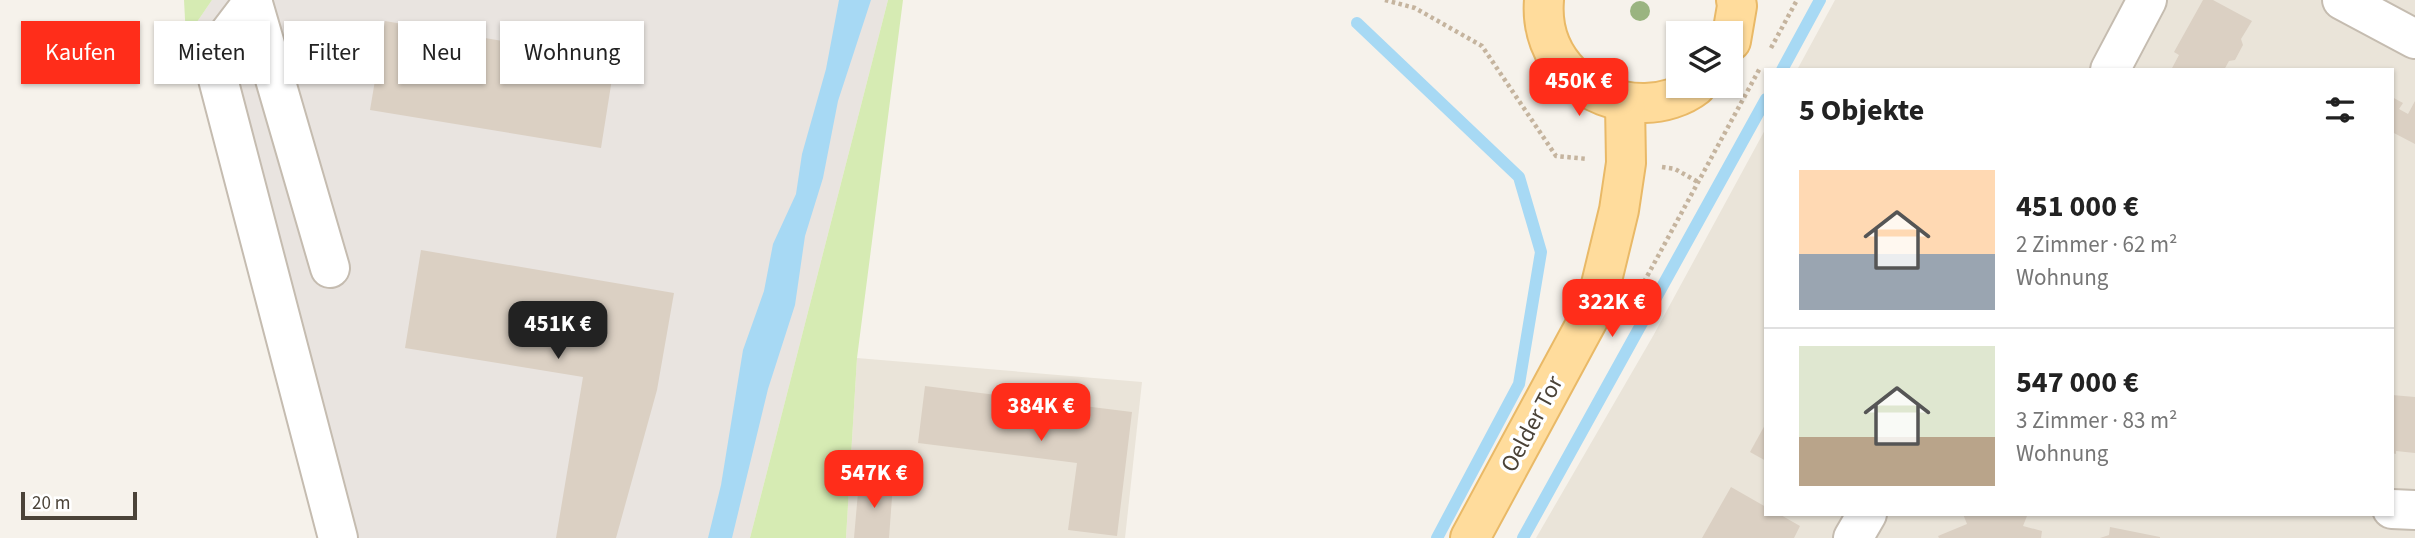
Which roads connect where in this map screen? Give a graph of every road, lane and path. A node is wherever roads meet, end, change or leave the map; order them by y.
1 (1385, 0) edge
2 (1544, 0) edge
3 (1736, 0) edge
4 (1797, 0) edge
5 (2147, 0) edge
6 (2342, 0) edge
7 (252, 1) edge
8 (1734, 21) edge
9 (2415, 39) edge
10 (1771, 48) dead end
11 (1764, 61) dead end
12 (2111, 68) edge
13 (1671, 98) edge
14 (1625, 104) junction
15 (1626, 163) junction
16 (1698, 181) junction
17 (330, 268) dead end
18 (1642, 286) dead end
19 (2394, 509) edge
20 (2415, 510) edge
21 (1866, 516) edge
22 (338, 538) edge
23 (1470, 538) edge
24 (1853, 538) edge

1 - 15 path
2 - 14 main road
3 - 8 main road
4 - 10 path
5 - 12 street
6 - 9 street
7 - 17 street
7 - 22 street
11 - 16 path
13 - 14 main road
14 - 15 main road, Oelder Tor
15 - 16 path
15 - 23 main road, Oelder Tor
16 - 18 path
19 - 20 street
21 - 24 street

